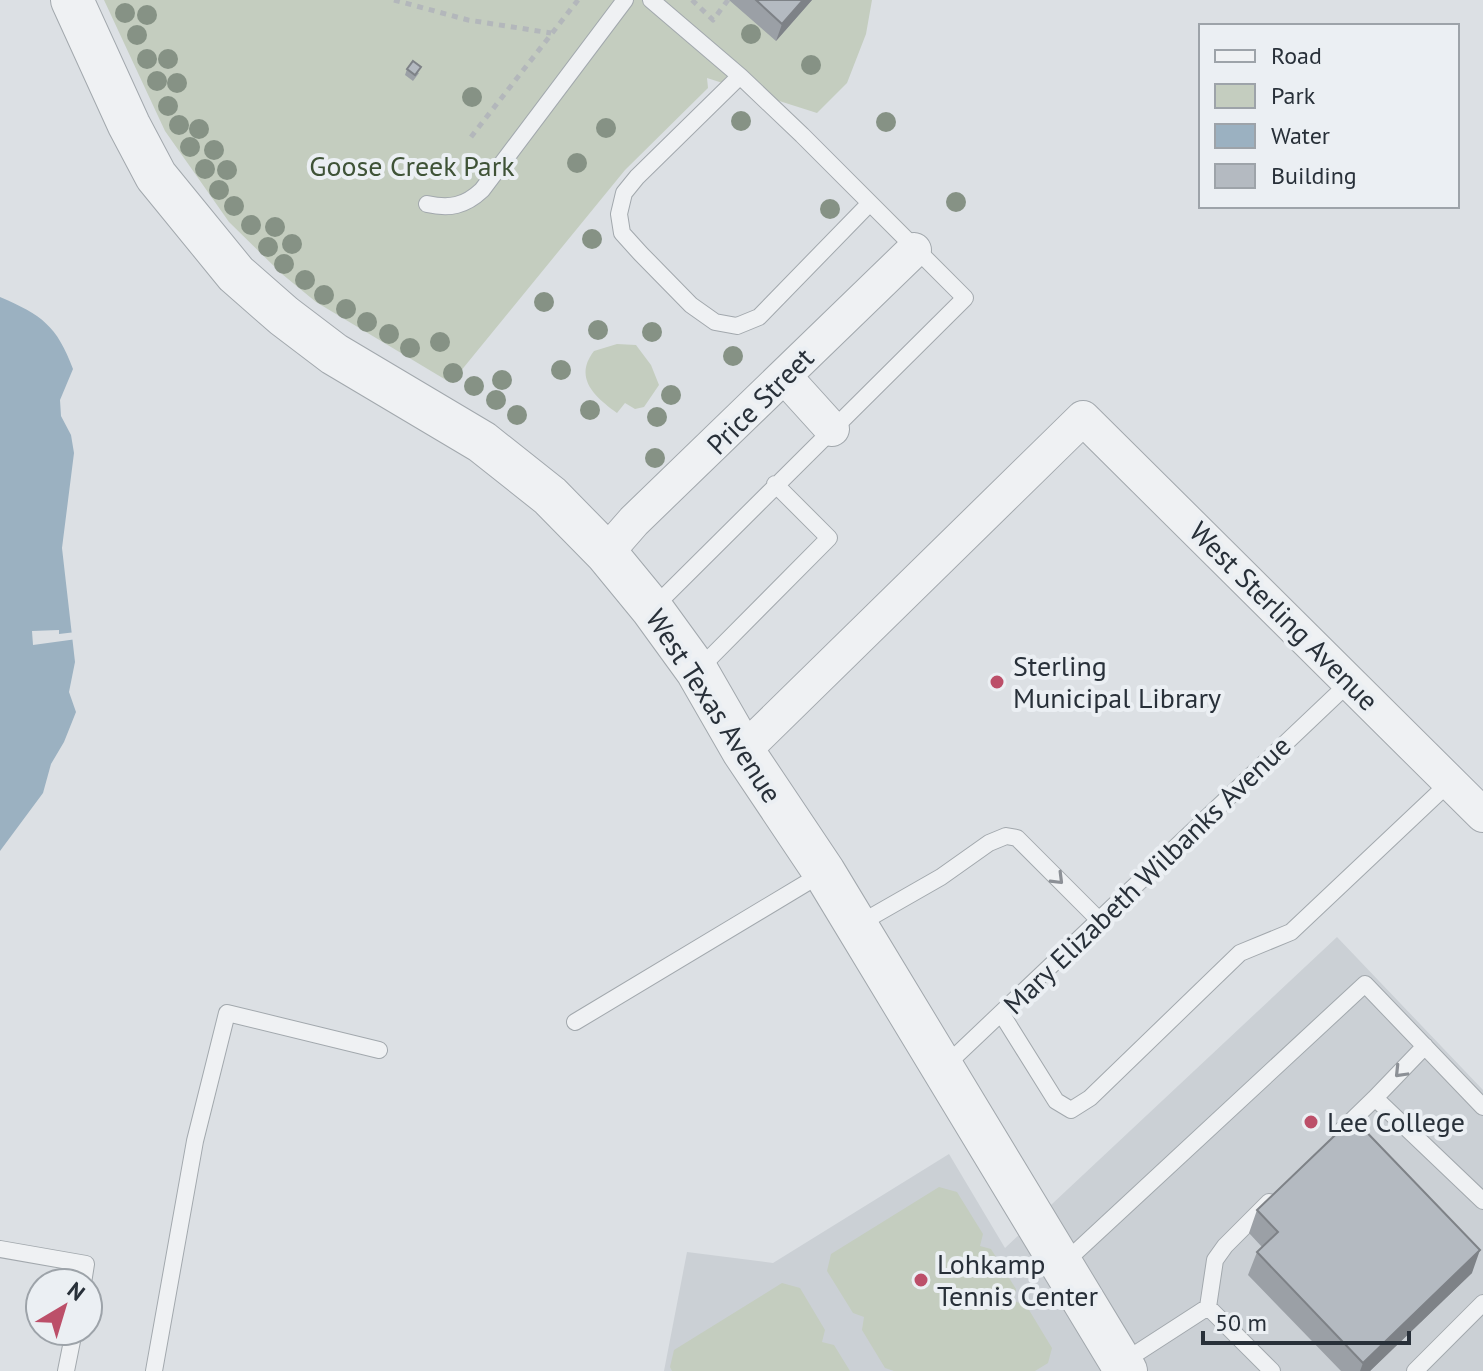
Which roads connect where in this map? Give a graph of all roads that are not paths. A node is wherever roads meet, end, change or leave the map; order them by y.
1 (72, 0) edge
2 (625, 0) edge
3 (651, 0) edge
4 (740, 76) junction
5 (427, 204) dead end
6 (869, 204) junction
7 (914, 250) junction
8 (784, 376) junction
9 (832, 429) junction
10 (775, 484) junction
11 (606, 553) junction
12 (652, 609) junction
13 (697, 671) junction
14 (1351, 681) junction
15 (743, 751) junction
16 (1450, 782) junction
17 (1483, 815) edge
18 (824, 872) junction
19 (1099, 920) junction
20 (856, 925) junction
21 (1001, 1013) junction
22 (575, 1022) dead end
23 (1425, 1046) junction
24 (379, 1050) dead end
25 (943, 1069) junction
26 (1375, 1098) junction
27 (1483, 1107) edge
28 (1332, 1140) edge
29 (1278, 1193) edge
30 (1483, 1201) edge
31 (0, 1249) edge
32 (1062, 1265) junction
33 (86, 1267) edge
34 (1483, 1303) edge
35 (1208, 1307) junction
36 (71, 1347) edge
37 (1124, 1367) edge
38 (66, 1371) edge
39 (154, 1371) edge
40 (1272, 1371) edge
41 (1415, 1371) edge

1 - 11 street, West Texas Avenue
2 - 5 lane
3 - 4 lane
4 - 6 lane
4 - 6 lane
6 - 7 lane
7 - 8 street, Price Street
7 - 9 lane
8 - 9 street
8 - 11 street, Price Street
9 - 10 lane
10 - 12 lane
10 - 13 lane
11 - 12 street, West Texas Avenue
12 - 13 street, West Texas Avenue
13 - 15 street, West Texas Avenue
14 - 15 street, West Sterling Avenue
14 - 16 street, West Sterling Avenue
14 - 19 lane, Mary Elizabeth Wilbanks Avenue
15 - 18 street, West Texas Avenue
16 - 17 street, West Sterling Avenue
16 - 21 lane
18 - 20 street, West Texas Avenue
18 - 22 lane
20 -> 19 lane
19 - 21 lane, Mary Elizabeth Wilbanks Avenue
20 - 25 street, West Texas Avenue
21 - 25 lane, Mary Elizabeth Wilbanks Avenue
23 -> 26 lane
23 - 27 lane
23 - 32 lane
24 - 39 lane
25 - 32 street, West Texas Avenue
26 - 28 lane
26 - 30 lane
29 - 35 lane
31 - 33 lane
32 - 37 street, West Texas Avenue
34 - 41 lane
35 - 37 lane
35 - 40 lane
36 - 38 lane

